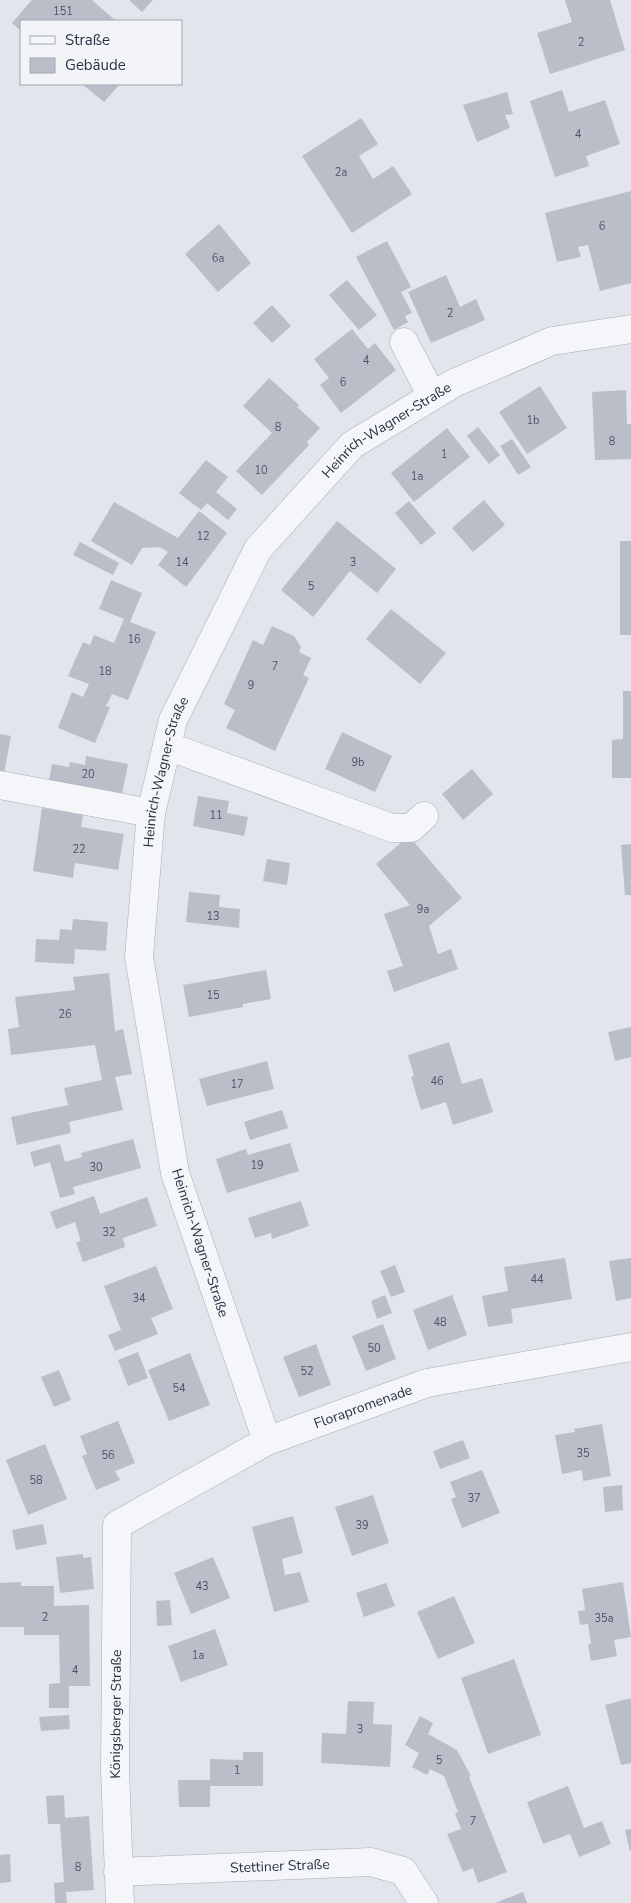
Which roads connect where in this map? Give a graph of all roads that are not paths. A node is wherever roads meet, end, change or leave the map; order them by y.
1 (631, 329) edge
2 (404, 342) dead end
3 (432, 396) junction
4 (167, 746) junction
5 (0, 785) edge
6 (151, 813) junction
7 (424, 816) dead end
8 (631, 1347) edge
9 (267, 1442) junction
10 (117, 1525) joint
11 (118, 1872) junction
12 (120, 1903) edge
13 (424, 1903) edge

1 - 3 street, Heinrich-Wagner-Straße
2 - 3 street
3 - 4 street, Heinrich-Wagner-Straße
4 - 6 street, Heinrich-Wagner-Straße
4 - 7 street
5 - 6 street
6 - 9 street, Heinrich-Wagner-Straße
8 - 9 street, Florapromenade
9 - 10 street, Florapromenade
10 - 11 street, Königsberger Straße
11 - 12 street, Königsberger Straße
11 - 13 street, Stettiner Straße

